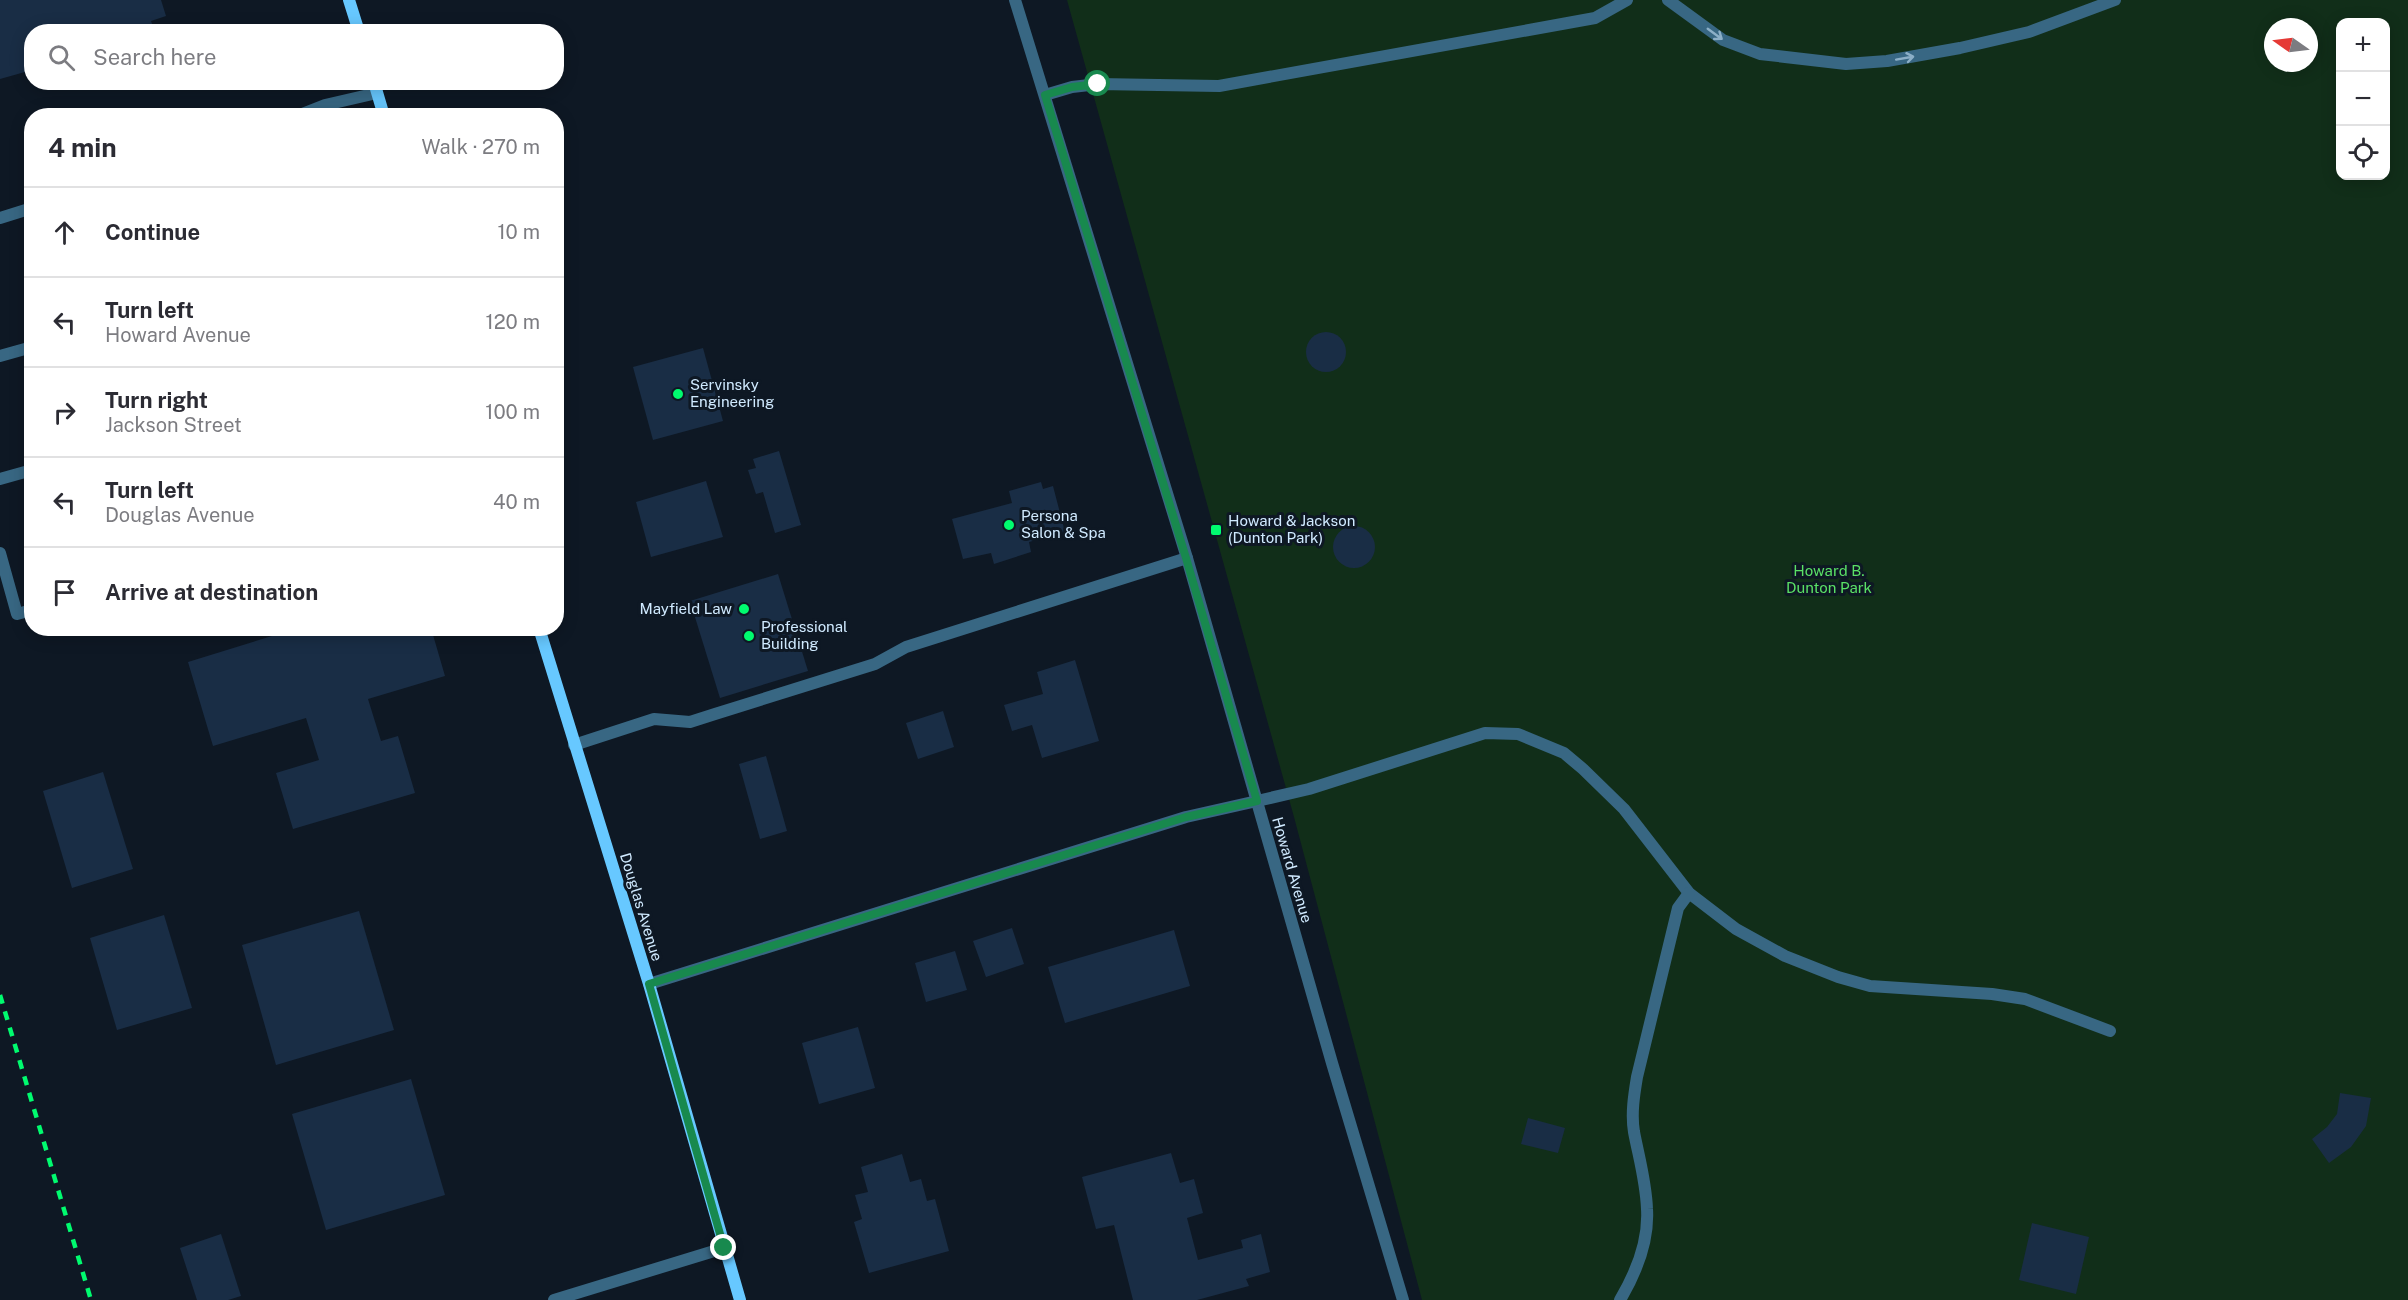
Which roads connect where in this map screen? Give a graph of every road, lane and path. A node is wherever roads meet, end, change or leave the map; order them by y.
1 (349, 0) edge
2 (1016, 0) edge
3 (1627, 0) edge
4 (1668, 0) edge
5 (2115, 0) edge
6 (356, 24) edge
7 (370, 90) edge
8 (377, 90) edge
9 (1045, 95) junction
10 (317, 108) edge
11 (382, 108) edge
12 (24, 210) edge
13 (0, 218) edge
14 (24, 349) edge
15 (0, 356) edge
16 (24, 472) edge
17 (0, 479) edge
18 (0, 553) edge
19 (1186, 558) junction
20 (24, 612) edge
21 (541, 636) edge
22 (574, 745) junction
23 (1257, 801) junction
24 (1689, 893) junction
25 (649, 984) junction
26 (2110, 1031) dead end
27 (724, 1248) junction
28 (554, 1300) edge
29 (740, 1300) edge
30 (1403, 1300) edge
31 (1620, 1300) edge

1 - 6 street
2 - 9 street, Howard Avenue
3 - 9 street
4 -> 5 street
7 - 10 street
8 - 11 street
9 - 19 street, Howard Avenue
12 - 13 street
14 - 15 street
16 - 17 street
18 - 20 street
19 - 22 street
19 - 23 street, Howard Avenue
21 - 22 street, Douglas Avenue
22 - 25 street, Douglas Avenue
23 - 24 street
23 - 25 street
23 - 30 street, Howard Avenue
24 - 26 street
24 - 31 street
25 - 27 street, Douglas Avenue
27 - 28 street
27 - 29 street, Douglas Avenue

